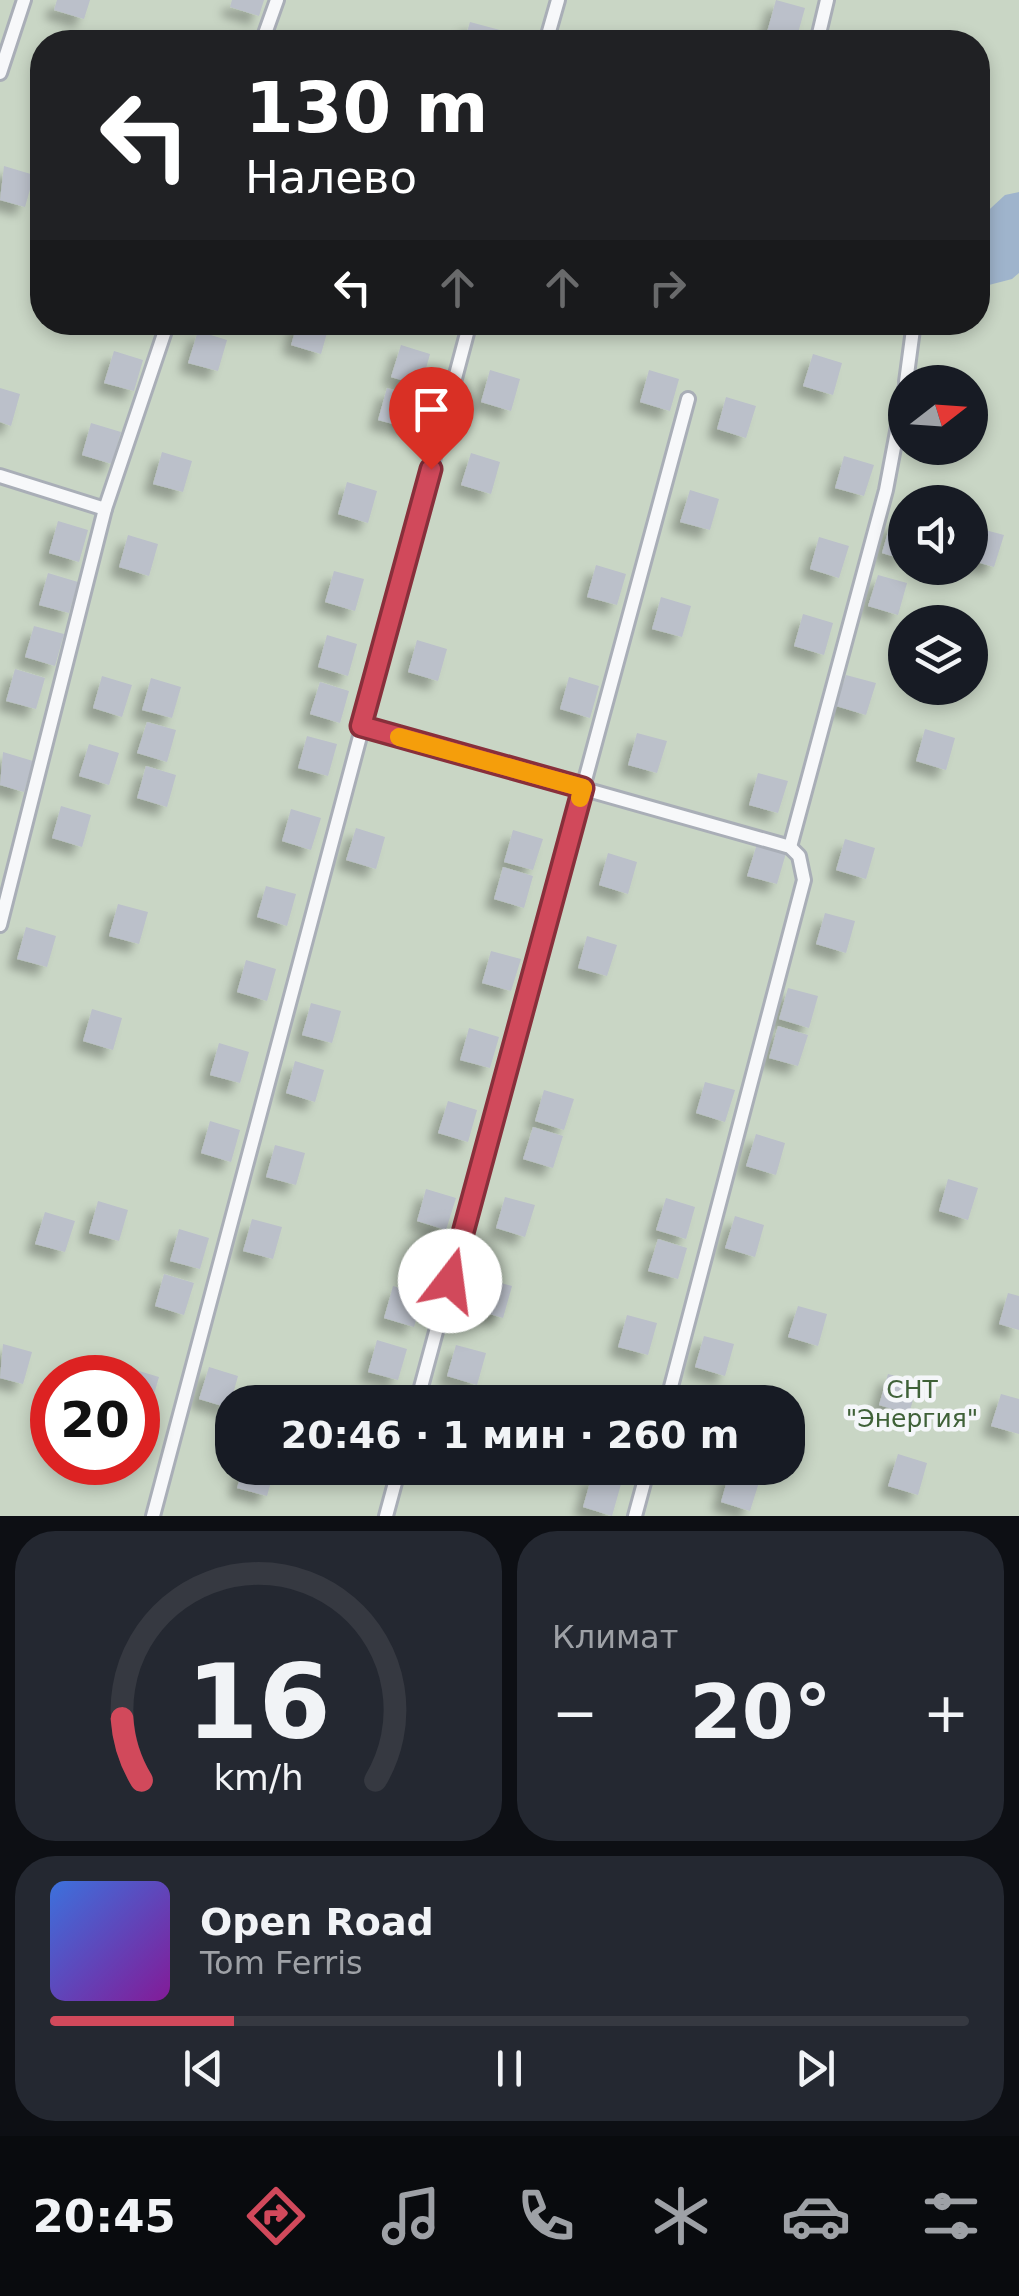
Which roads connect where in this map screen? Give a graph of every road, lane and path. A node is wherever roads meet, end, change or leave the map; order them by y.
1 (24, 0) edge
2 (276, 0) edge
3 (558, 0) edge
4 (827, 0) edge
5 (266, 30) edge
6 (549, 30) edge
7 (821, 30) edge
8 (0, 73) edge
9 (164, 335) edge
10 (466, 335) edge
11 (912, 335) edge
12 (909, 365) edge
13 (688, 399) dead end
14 (891, 465) edge
15 (0, 476) edge
16 (105, 508) junction
17 (361, 726) junction
18 (583, 788) junction
19 (790, 847) junction
20 (0, 925) edge
21 (422, 1385) edge
22 (670, 1385) edge
23 (394, 1485) edge
24 (643, 1485) edge
25 (153, 1516) edge
26 (386, 1516) edge
27 (635, 1516) edge

1 - 8 lane
2 - 5 lane
3 - 6 lane
4 - 7 lane
9 - 16 lane
10 - 17 lane
11 - 12 lane
13 - 18 lane
14 - 19 lane
15 - 16 lane
16 - 20 lane
17 - 18 lane
17 - 25 lane
18 - 19 lane
18 - 21 lane
19 - 22 lane
23 - 26 lane
24 - 27 lane

